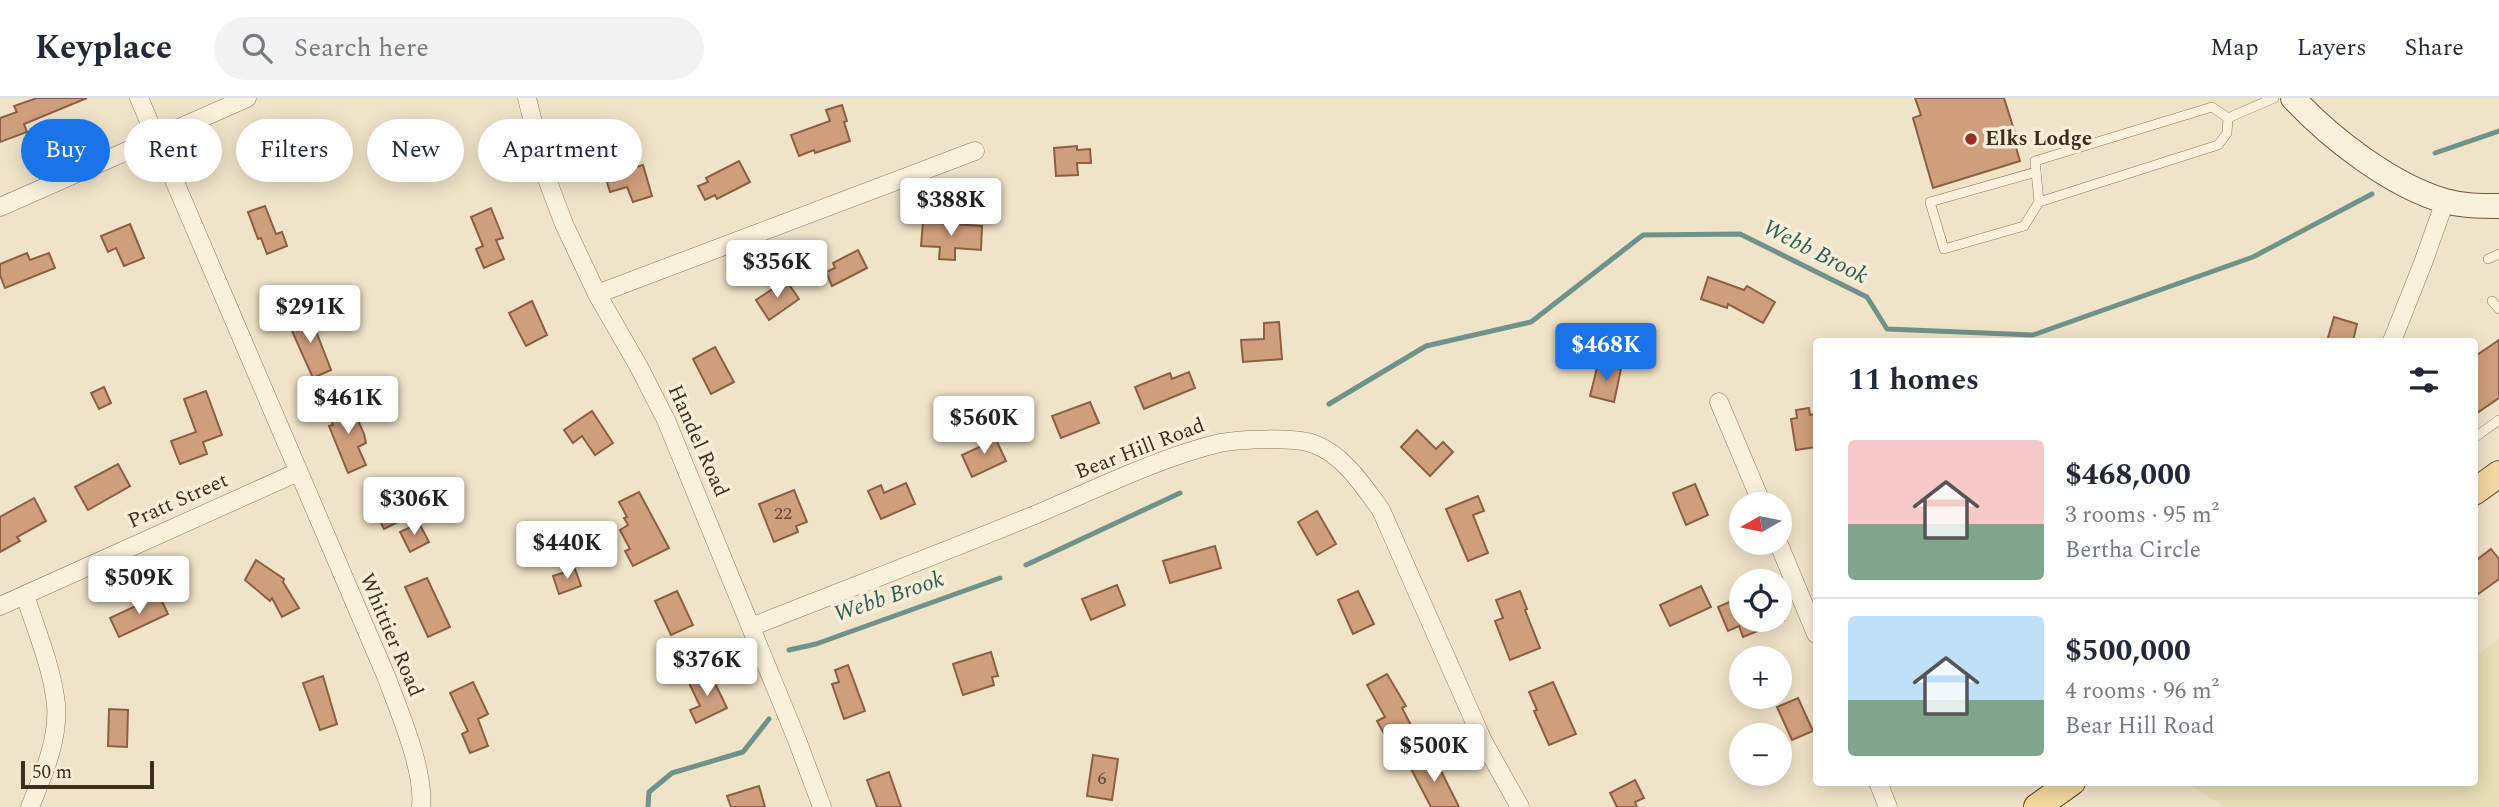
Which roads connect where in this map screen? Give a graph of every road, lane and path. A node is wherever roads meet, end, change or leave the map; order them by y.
1 (139, 98) edge
2 (247, 98) edge
3 (527, 98) edge
4 (2274, 98) edge
5 (2293, 98) edge
6 (2228, 118) junction
7 (148, 119) edge
8 (200, 119) edge
9 (975, 151) dead end
10 (124, 153) edge
11 (2036, 172) junction
12 (174, 182) edge
13 (2445, 201) junction
14 (2039, 202) junction
15 (2499, 206) edge
16 (0, 207) edge
17 (2499, 254) edge
18 (2488, 259) dead end
19 (597, 294) junction
20 (2393, 338) edge
21 (1719, 402) dead end
22 (2499, 420) edge
23 (2478, 435) edge
24 (298, 472) junction
25 (2499, 474) edge
26 (2478, 489) edge
27 (1757, 492) edge
28 (1783, 555) edge
29 (25, 595) junction
30 (0, 606) edge
31 (751, 626) junction
32 (1813, 627) edge
33 (1880, 786) edge
34 (2066, 786) edge
35 (30, 807) edge
36 (421, 807) edge
37 (822, 807) edge
38 (1520, 807) edge
39 (1888, 807) edge
40 (2037, 807) edge

1 - 7 street, Whittier Road
2 - 8 street
3 - 19 street, Handel Road
4 - 6 lane
5 - 13 street
6 - 11 lane
6 - 14 lane
9 - 19 street
10 - 16 street
11 - 14 lane
11 - 14 lane
12 - 24 street, Whittier Road
13 - 15 street
13 - 20 street
17 - 18 lane
19 - 31 street, Handel Road
21 - 27 street
22 - 23 lane
24 - 29 street, Pratt Street
24 - 36 street, Whittier Road
25 - 26 main road
28 - 32 street
29 - 30 street, Pratt Street
29 - 35 street
31 - 37 street, Handel Road
31 - 38 street, Bear Hill Road
33 - 39 street
34 - 40 main road

